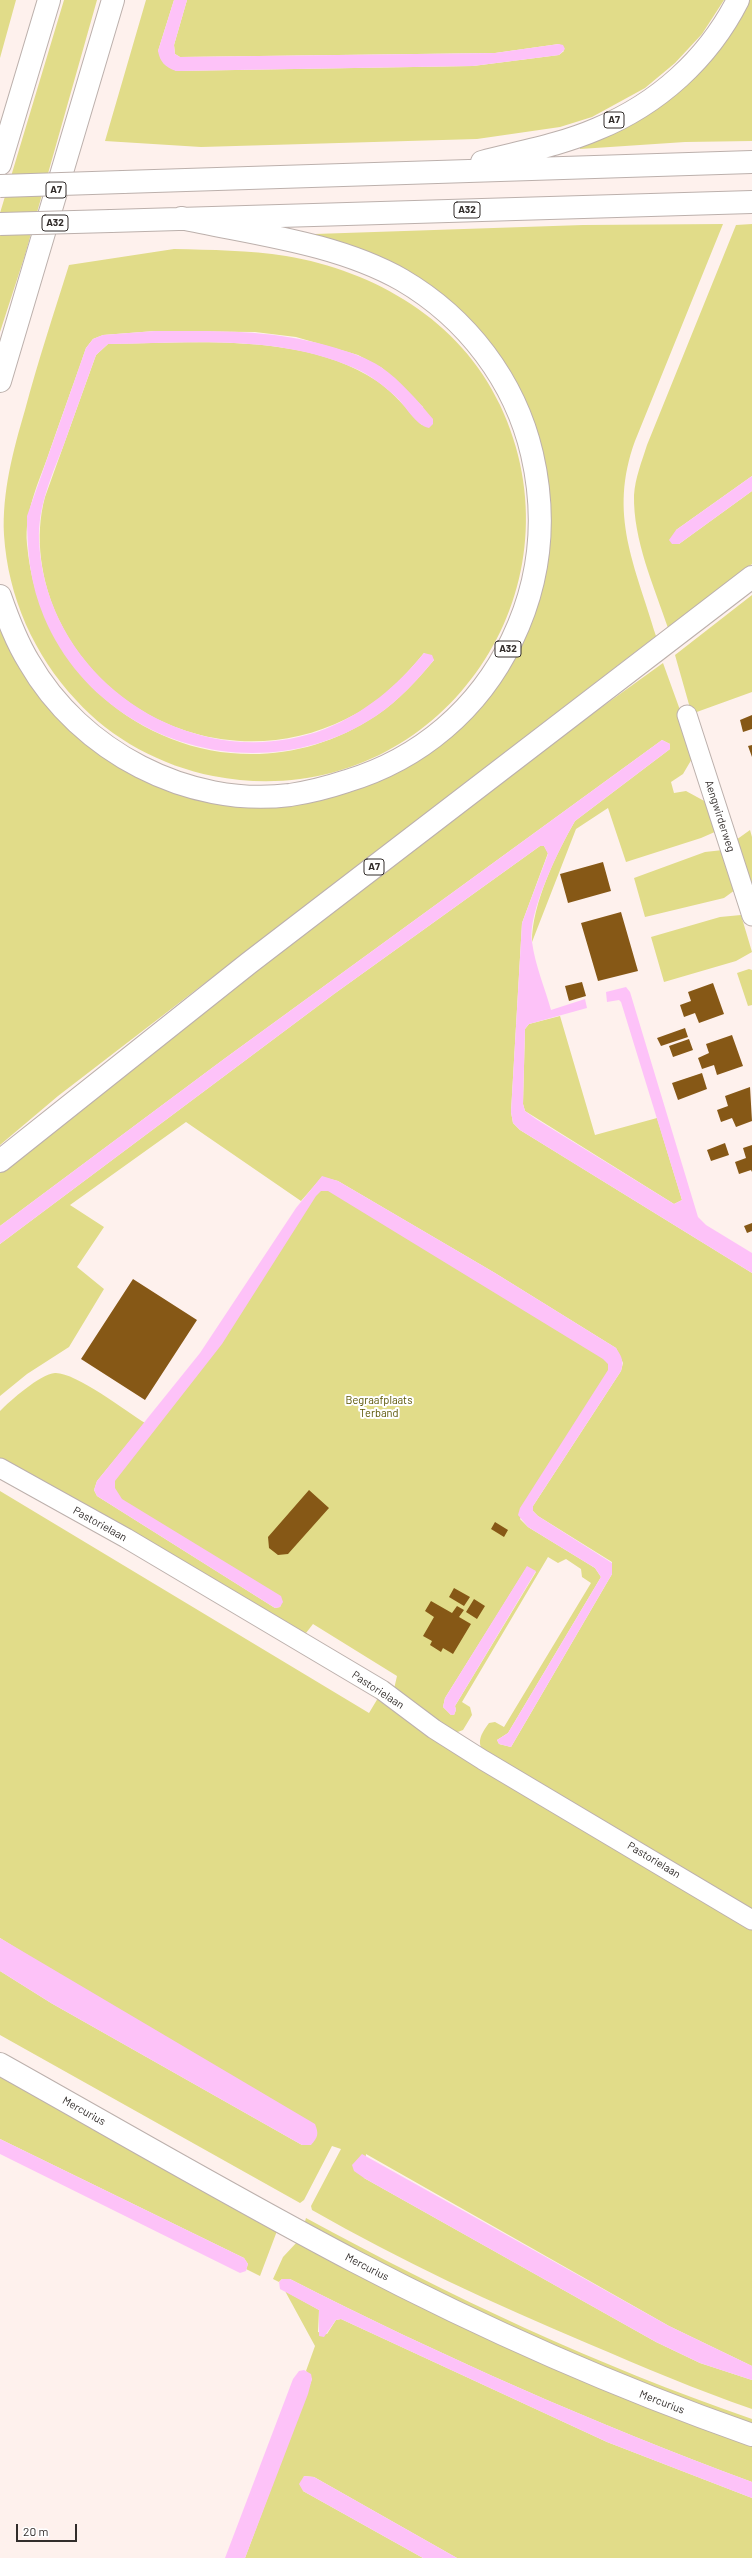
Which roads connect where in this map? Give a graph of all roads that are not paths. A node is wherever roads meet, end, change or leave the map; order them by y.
1 (40, 0) edge
2 (49, 0) edge
3 (113, 0) edge
4 (738, 0) edge
5 (39, 36) junction
6 (752, 162) edge
7 (0, 164) edge
8 (446, 172) junction
9 (0, 186) edge
10 (752, 202) edge
11 (181, 218) junction
12 (0, 224) edge
13 (0, 381) edge
14 (752, 577) edge
15 (0, 596) edge
16 (687, 715) dead end
17 (752, 916) edge
18 (0, 1160) edge
19 (0, 1468) edge
20 (752, 1920) edge
21 (0, 2064) edge
22 (752, 2435) edge

1 - 5 main road
2 - 5 main road
3 - 13 main road, A7
4 - 8 main road, A7
5 - 7 main road
6 - 8 main road
8 - 9 main road, bridge
10 - 11 main road, A32
11 - 12 main road, A32, bridge
11 - 15 main road, A32
14 - 18 main road, A7
16 - 17 street, Aengwirderweg
19 - 20 street, Pastorielaan
21 - 22 main road, Mercurius

